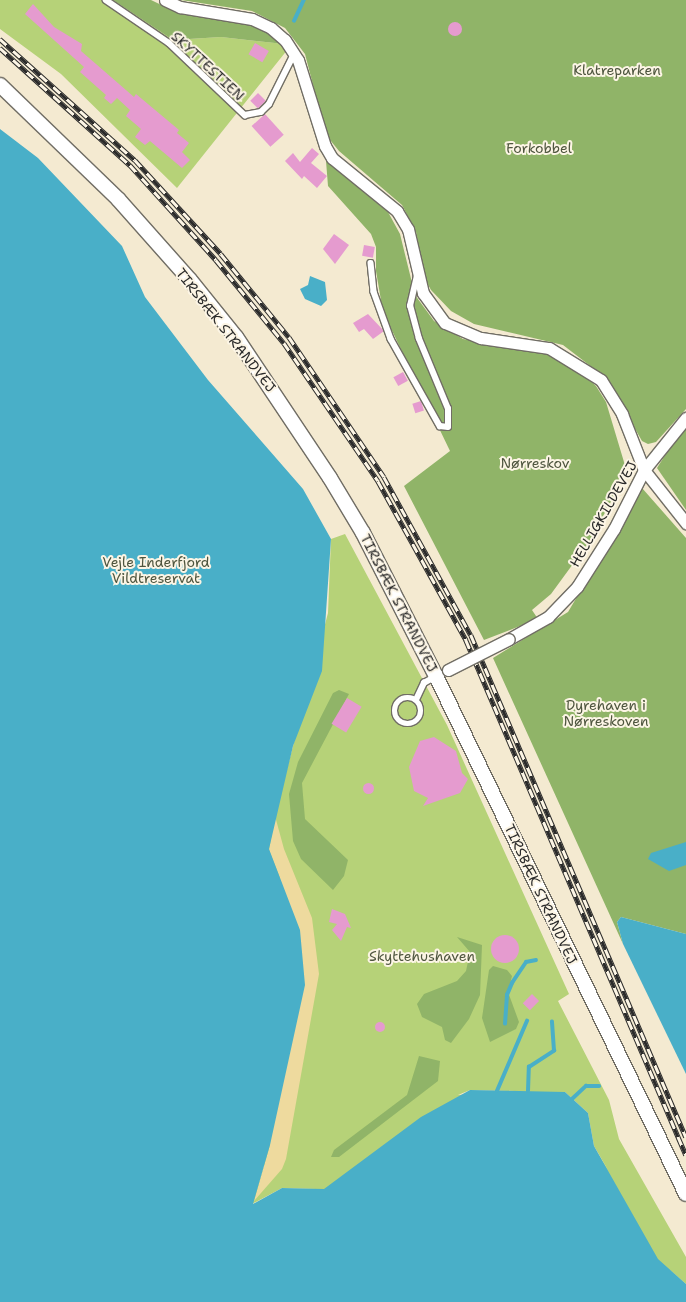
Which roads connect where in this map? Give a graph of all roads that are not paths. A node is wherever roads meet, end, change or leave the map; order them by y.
1 (106, 0) edge
2 (165, 0) edge
3 (294, 54) junction
4 (0, 85) edge
5 (371, 263) dead end
6 (417, 276) junction
7 (686, 418) edge
8 (644, 470) junction
9 (686, 523) edge
10 (442, 673) junction
11 (416, 700) junction
12 (686, 1194) edge

1 - 3 lane, SKYTTESTIEN
2 - 3 street
3 - 6 street
4 - 10 street, TIRSBÆK STRANDVEJ
5 - 6 lane
6 - 8 street
7 - 8 street, HELLIGKILDEVEJ
8 - 9 street
8 - 10 street, HELLIGKILDEVEJ, bridge
10 - 11 lane
10 - 12 street, TIRSBÆK STRANDVEJ
11 - 11 lane

